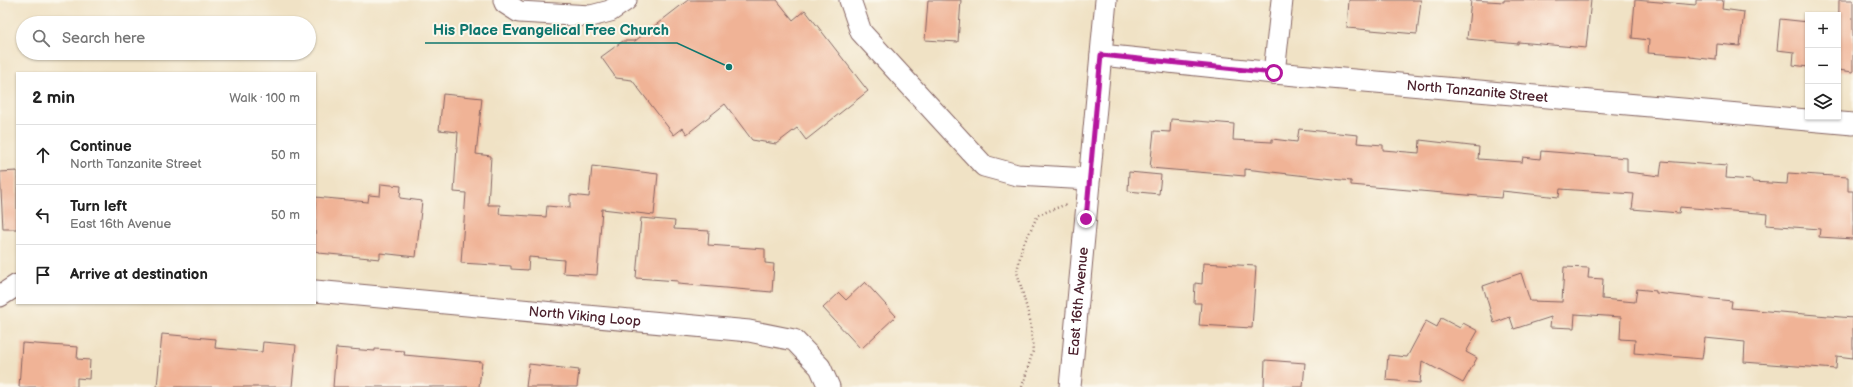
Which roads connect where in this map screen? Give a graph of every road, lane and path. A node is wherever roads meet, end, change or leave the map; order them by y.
1 (504, 0) edge
2 (850, 0) edge
3 (1106, 0) edge
4 (1282, 0) edge
5 (622, 1) edge
6 (558, 7) edge
7 (1101, 55) junction
8 (1274, 73) junction
9 (1853, 124) edge
10 (1089, 188) junction
11 (16, 286) edge
12 (316, 291) edge
13 (0, 296) edge
14 (829, 387) edge
15 (1022, 387) edge
16 (1070, 387) edge

1 - 6 street
2 - 10 street
3 - 7 street, East 16th Avenue
4 - 8 street
5 - 6 street
7 - 8 street, North Tanzanite Street
7 - 10 street, East 16th Avenue
8 - 9 street, North Tanzanite Street
10 - 15 path
10 - 16 street, East 16th Avenue
11 - 13 street
12 - 14 street, North Viking Loop

